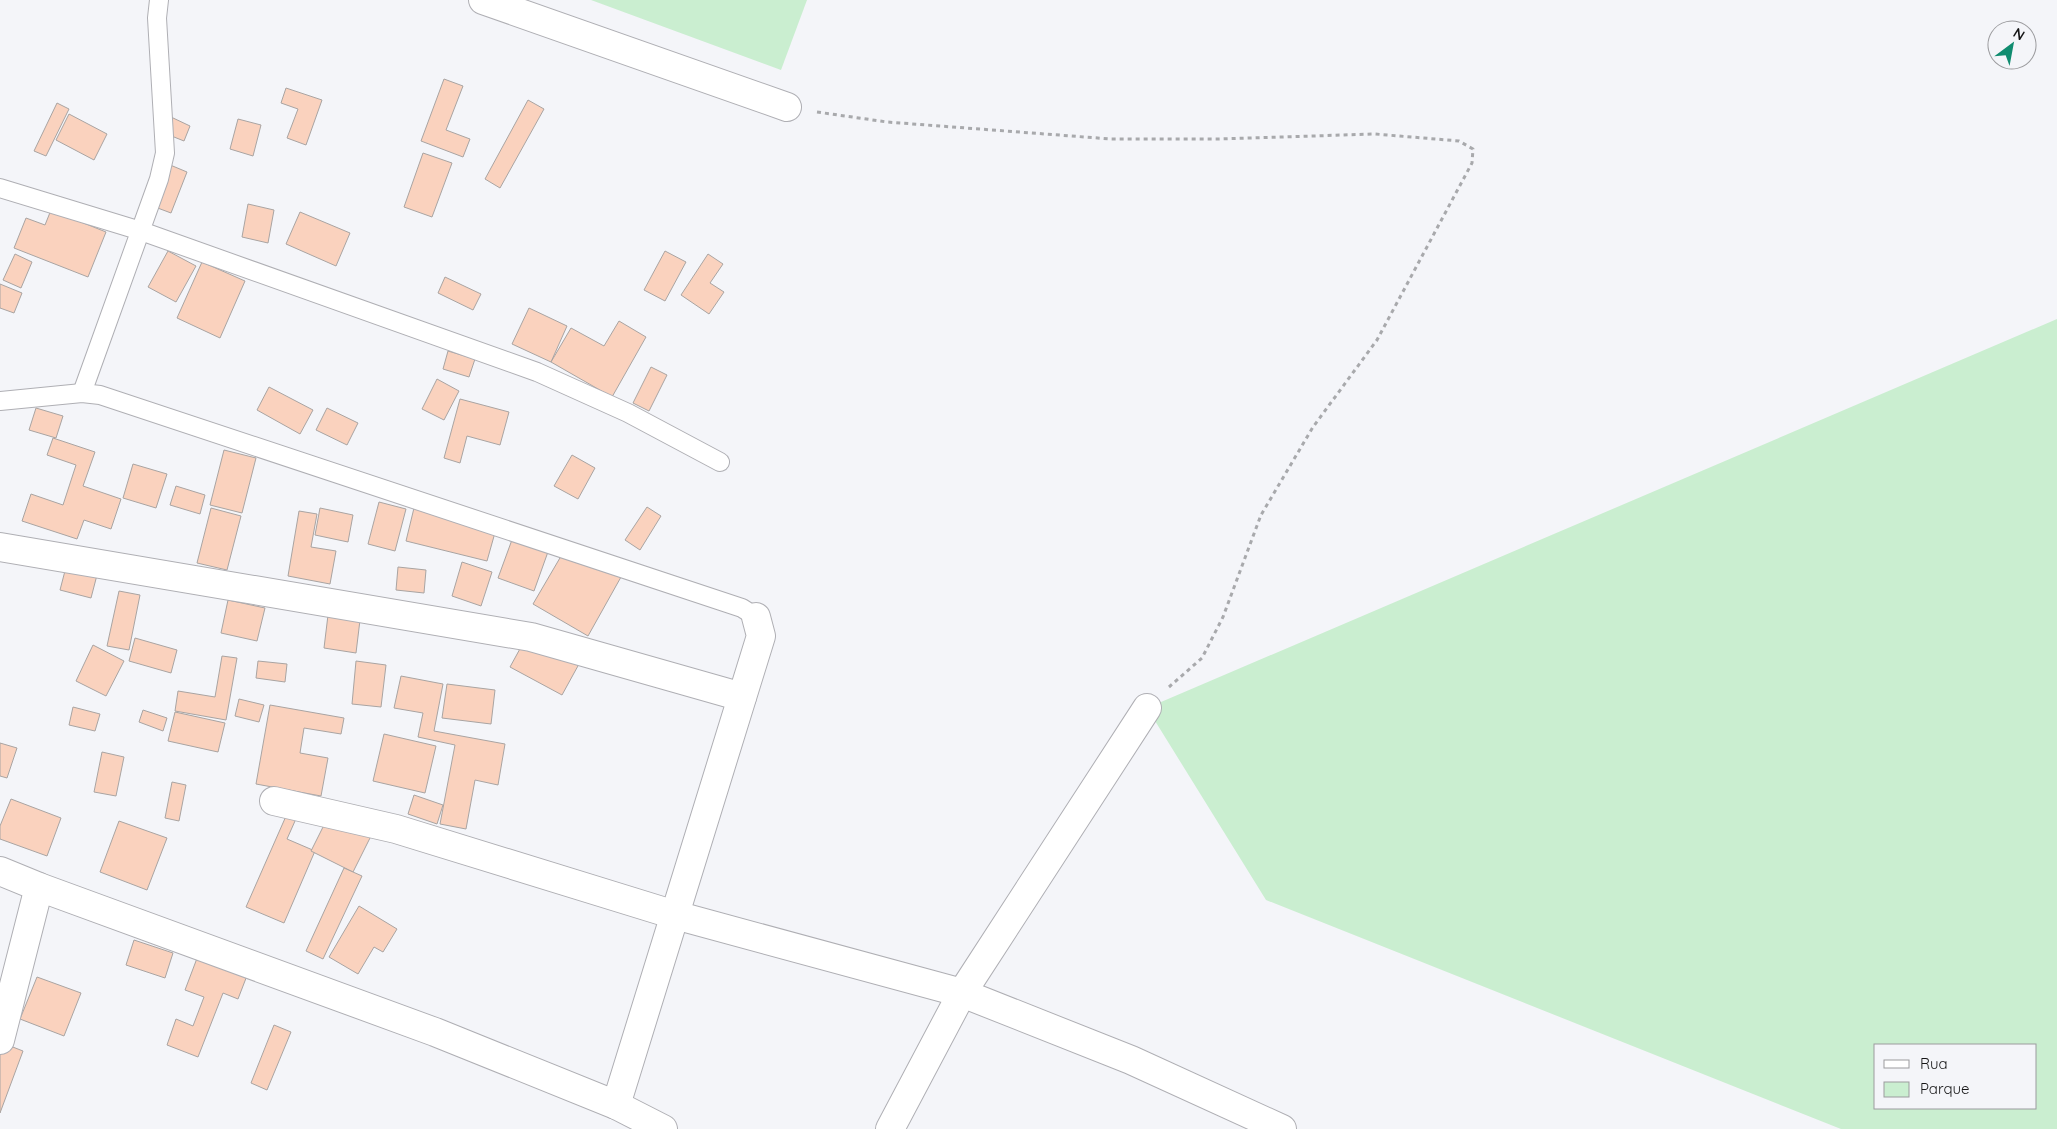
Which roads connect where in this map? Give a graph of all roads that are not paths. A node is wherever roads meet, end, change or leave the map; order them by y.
1 (159, 0) edge
2 (483, 0) edge
3 (787, 108) road end
4 (0, 188) edge
5 (141, 231) junction
6 (82, 393) junction
7 (0, 401) edge
8 (720, 462) dead end
9 (0, 547) edge
10 (756, 617) joint
11 (742, 698) junction
12 (1147, 708) road end
13 (274, 801) dead end
14 (0, 871) edge
15 (39, 887) junction
16 (674, 915) junction
17 (962, 993) junction
18 (0, 1040) edge
19 (616, 1105) junction
20 (663, 1129) edge
21 (890, 1129) edge
22 (1282, 1129) edge

1 - 5 lane
2 - 3 street
4 - 5 lane
5 - 6 lane
5 - 8 lane
6 - 7 lane
6 - 10 lane
9 - 11 street
10 - 11 street
11 - 16 street
12 - 17 street
13 - 16 street
14 - 15 street
15 - 18 street
15 - 19 street
16 - 17 street
16 - 19 street
17 - 21 street
17 - 22 street
19 - 20 street

